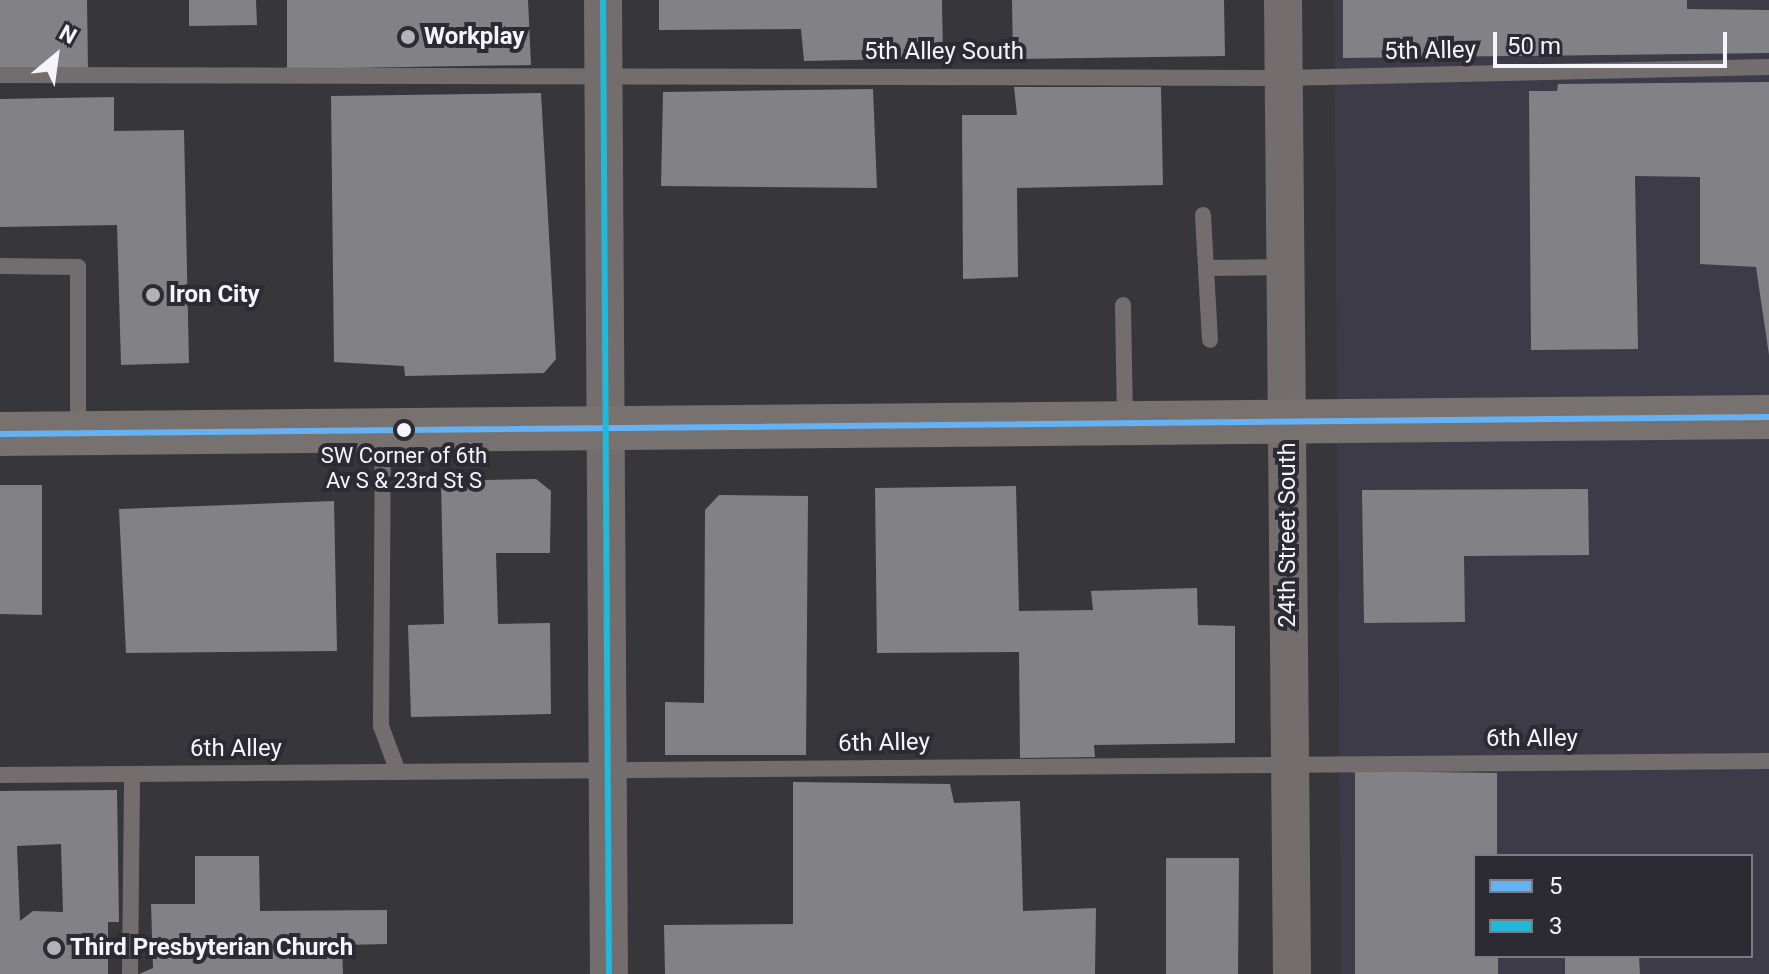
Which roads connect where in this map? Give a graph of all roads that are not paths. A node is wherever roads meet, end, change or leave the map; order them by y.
1 (603, 0) edge
2 (1283, 0) edge
3 (1769, 67) edge
4 (0, 75) edge
5 (1284, 78) junction
6 (605, 80) junction
7 (1203, 215) dead end
8 (0, 266) edge
9 (1286, 267) junction
10 (1207, 268) junction
11 (1123, 305) dead end
12 (1210, 340) dead end
13 (1769, 417) edge
14 (1287, 419) junction
15 (1125, 420) junction
16 (606, 426) junction
17 (383, 429) junction
18 (78, 432) junction
19 (0, 434) edge
20 (1290, 761) junction
21 (1769, 761) edge
22 (607, 771) junction
23 (398, 772) junction
24 (132, 774) junction
25 (0, 775) edge
26 (130, 974) edge
27 (609, 974) edge
28 (1292, 974) edge

1 - 6 street
2 - 5 street, 24th Street South
3 - 5 lane, 5th Alley
4 - 6 lane, 5th Alley South
5 - 6 lane, 5th Alley South
5 - 9 street, 24th Street South
6 - 16 street
7 - 10 lane
8 - 18 lane
9 - 10 lane
9 - 14 street, 24th Street South
10 - 12 lane
11 - 15 lane
13 - 14 main road
14 - 15 main road
14 - 20 street, 24th Street South
15 - 16 main road
16 - 17 main road
16 - 22 street
17 - 18 main road
17 - 23 lane
18 - 19 main road
20 - 21 lane, 6th Alley
20 - 22 lane, 6th Alley
20 - 28 street, 24th Street South
22 - 23 lane, 6th Alley
22 - 27 street
23 - 24 lane, 6th Alley
24 - 25 lane, 6th Alley
24 - 26 lane

